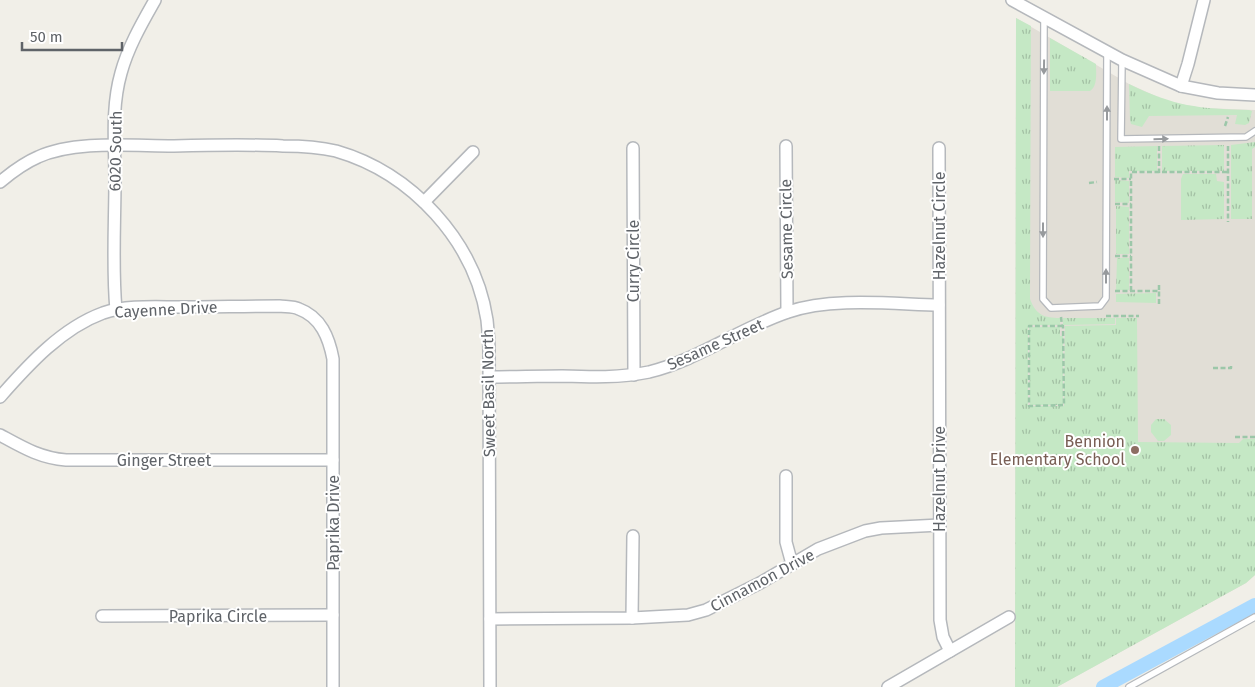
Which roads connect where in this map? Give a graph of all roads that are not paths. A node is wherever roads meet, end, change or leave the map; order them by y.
1 (156, 0) edge
2 (1012, 0) edge
3 (1204, 0) edge
4 (1044, 18) junction
5 (1107, 52) junction
6 (1122, 60) junction
7 (1181, 86) junction
8 (1255, 95) edge
9 (1255, 131) edge
10 (114, 146) junction
11 (786, 146) dead end
12 (633, 148) dead end
13 (939, 148) dead end
14 (473, 152) dead end
15 (0, 182) edge
16 (424, 202) junction
17 (939, 305) junction
18 (116, 310) junction
19 (787, 312) junction
20 (333, 359) joint
21 (634, 375) junction
22 (490, 377) junction
23 (0, 397) edge
24 (0, 435) edge
25 (333, 460) junction
26 (786, 476) dead end
27 (940, 525) junction
28 (633, 536) dead end
29 (792, 564) junction
30 (333, 615) junction
31 (102, 616) dead end
32 (1255, 616) edge
33 (1009, 617) dead end
34 (632, 618) junction
35 (490, 619) junction
36 (950, 651) junction
37 (333, 687) edge
38 (490, 687) edge
39 (888, 687) edge
40 (1129, 687) edge

1 - 10 street, 6020 South
2 - 4 street
3 - 7 street
4 - 5 street
4 -> 5 lane
5 - 6 street
6 - 7 street
6 -> 9 lane
7 - 8 street
10 - 15 street, Sweet Basil North
10 - 16 street, Sweet Basil North
10 - 18 street, 6020 South
11 - 19 street, Sesame Circle
12 - 21 street, Curry Circle
13 - 17 street, Hazelnut Circle
14 - 16 street
16 - 22 street, Sweet Basil North
17 - 19 street, Sesame Street
17 - 27 street, Hazelnut Drive
18 - 20 street, Cayenne Drive
18 - 23 street, Cayenne Drive
19 - 21 street, Sesame Street
20 - 25 street, Paprika Drive
21 - 22 street, Sesame Street
22 - 35 street, Sweet Basil North
24 - 25 street, Ginger Street
25 - 30 street, Paprika Drive
26 - 29 street
27 - 29 street, Cinnamon Drive
27 - 36 street, Hazelnut Drive
28 - 34 street
29 - 34 street, Cinnamon Drive
30 - 31 street, Paprika Circle
30 - 37 street, Paprika Drive
32 - 40 lane
33 - 36 street
34 - 35 street, Cinnamon Drive
35 - 38 street, Sweet Basil North
36 - 39 street

